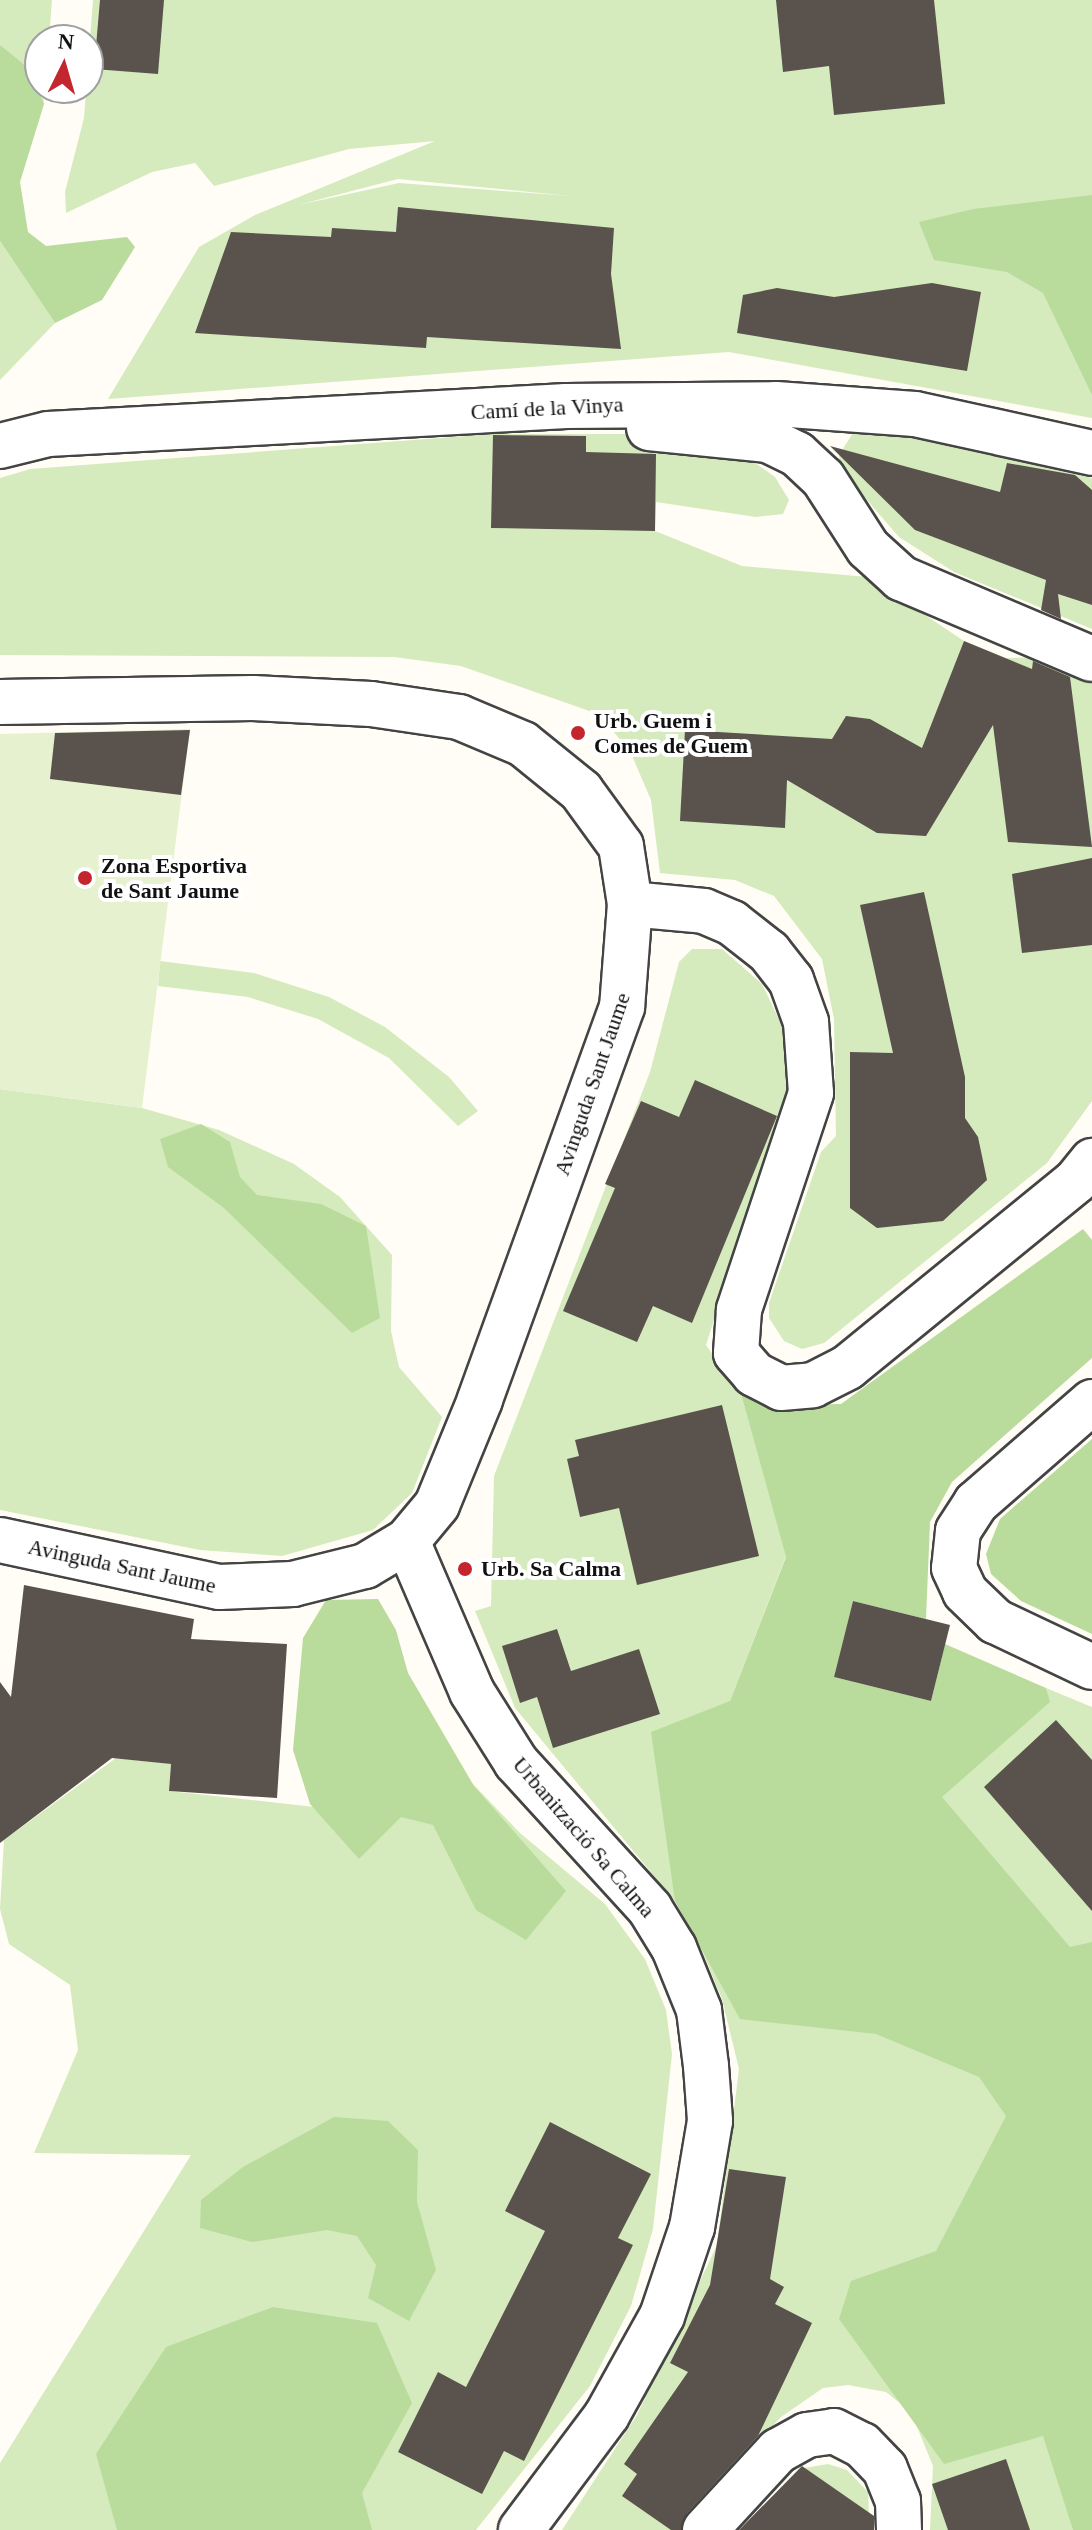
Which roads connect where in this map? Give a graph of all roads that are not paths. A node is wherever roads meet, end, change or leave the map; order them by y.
1 (566, 406) junction
2 (0, 446) edge
3 (1092, 453) edge
4 (1092, 659) edge
5 (0, 702) edge
6 (630, 904) junction
7 (1092, 1161) edge
8 (1092, 1402) edge
9 (0, 1540) edge
10 (407, 1541) junction
11 (1092, 1667) edge
12 (521, 2530) edge
13 (705, 2530) edge
14 (899, 2530) edge

1 - 2 street, Camí de la Vinya
1 - 3 street, Camí de la Vinya
1 - 4 street
5 - 6 street, Avinguda Sant Jaume
6 - 7 street
6 - 10 street, Avinguda Sant Jaume
8 - 11 street
9 - 10 street, Avinguda Sant Jaume
10 - 12 street, Urbanització Sa Calma
13 - 14 street

